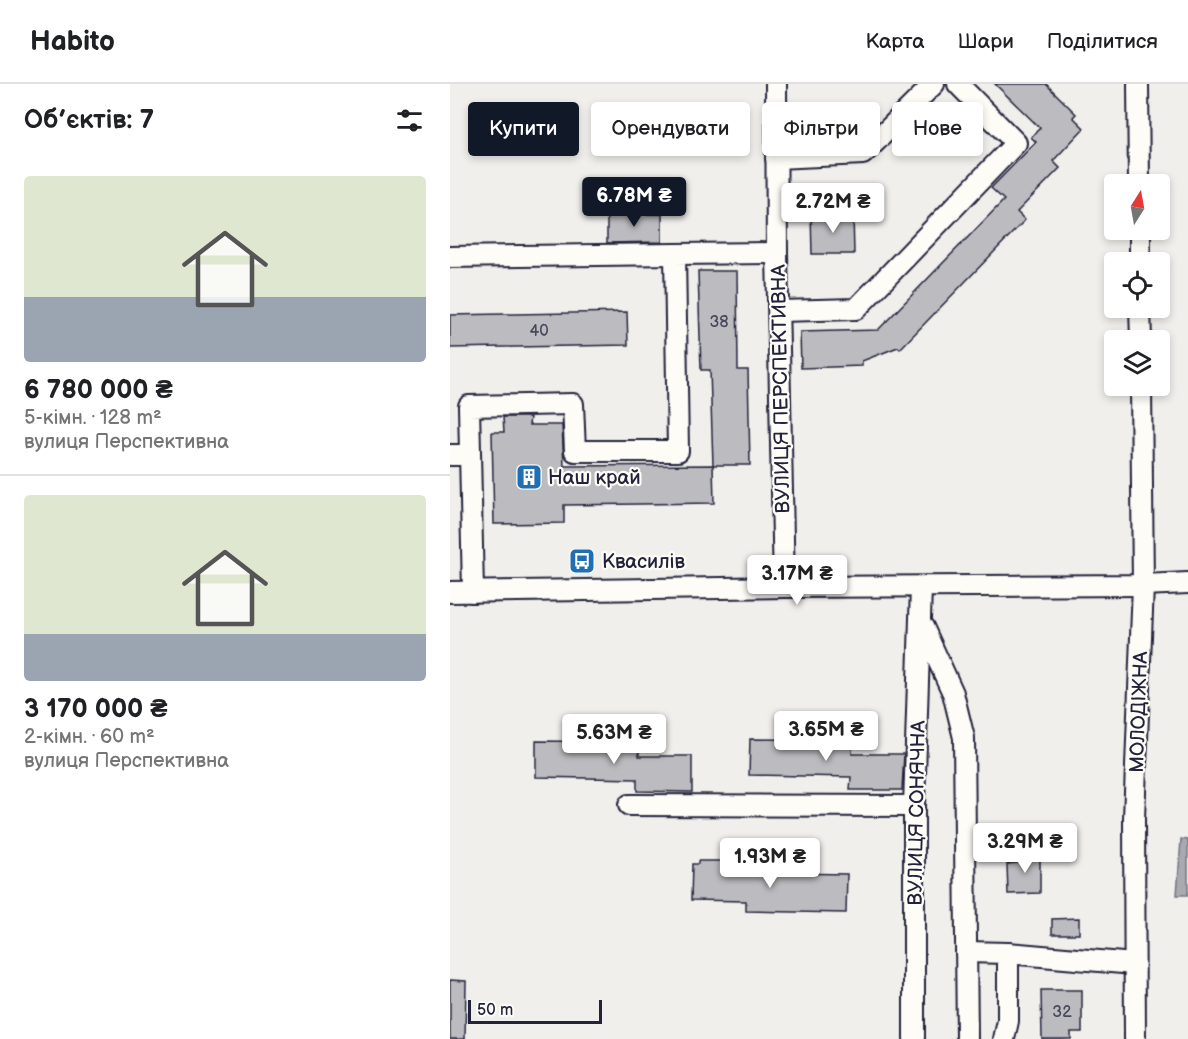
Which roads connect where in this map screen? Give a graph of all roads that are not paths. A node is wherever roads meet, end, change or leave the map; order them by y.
1 (776, 84) edge
2 (934, 84) edge
3 (958, 84) edge
4 (1138, 84) edge
5 (776, 158) junction
6 (1139, 174) edge
7 (777, 253) junction
8 (675, 254) junction
9 (450, 257) edge
10 (779, 311) junction
11 (1141, 396) edge
12 (470, 455) junction
13 (450, 456) edge
14 (1188, 583) edge
15 (1143, 585) junction
16 (784, 587) junction
17 (921, 587) junction
18 (450, 592) edge
19 (473, 592) junction
20 (921, 621) junction
21 (629, 805) dead end
22 (914, 806) junction
23 (966, 952) junction
24 (1008, 953) junction
25 (1134, 964) junction
26 (914, 1039) edge
27 (967, 1039) edge
28 (1004, 1039) edge
29 (1135, 1039) edge

1 - 5 street, ВУЛИЦЯ ПЕРСПЕКТИВНА
2 - 5 street
3 - 10 street
4 - 6 street
5 - 7 street, ВУЛИЦЯ ПЕРСПЕКТИВНА
7 - 8 street
7 - 10 street, ВУЛИЦЯ ПЕРСПЕКТИВНА
8 - 9 street
8 - 12 street
10 - 16 street, ВУЛИЦЯ ПЕРСПЕКТИВНА
11 - 15 street, МОЛОДІЖНА
12 - 13 street
12 - 19 street
14 - 15 street
15 - 17 street
15 - 25 street, МОЛОДІЖНА
16 - 17 street
16 - 19 street
17 - 20 street, ВУЛИЦЯ СОНЯЧНА
18 - 19 street
20 - 22 street, ВУЛИЦЯ СОНЯЧНА
20 - 23 street
21 - 22 street
22 - 26 street, ВУЛИЦЯ СОНЯЧНА
23 - 24 street
23 - 27 street
24 - 25 street
24 - 28 street
25 - 29 street, МОЛОДІЖНА

